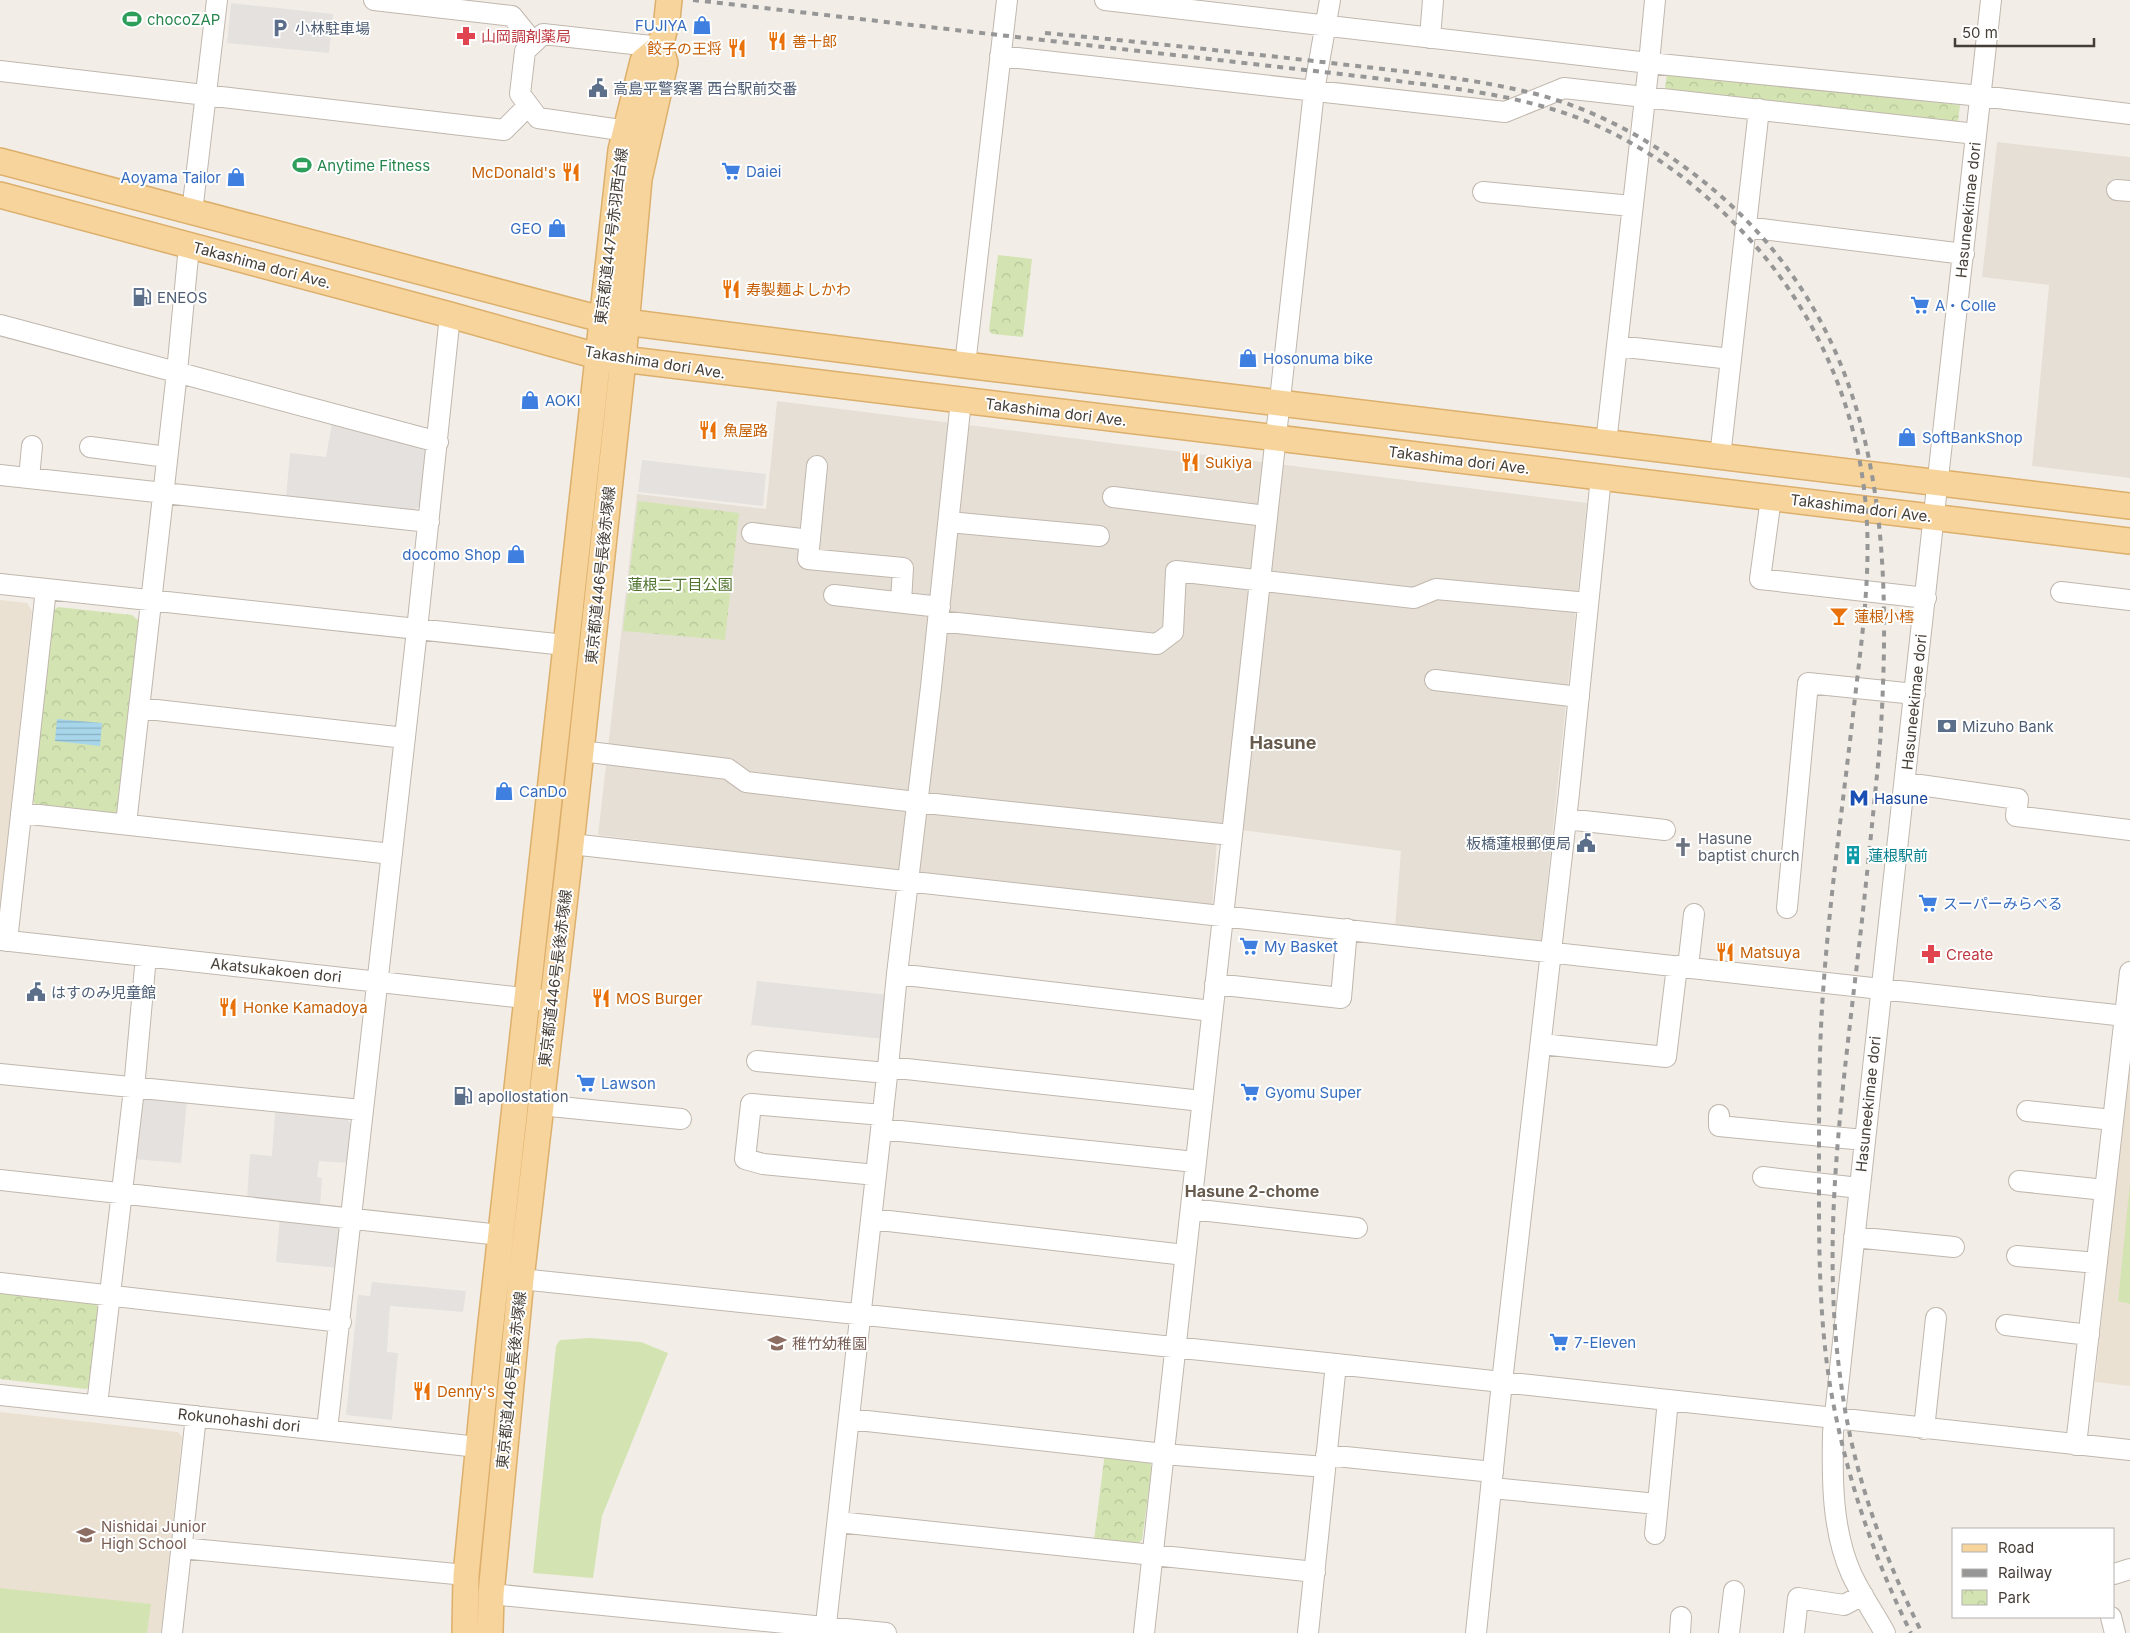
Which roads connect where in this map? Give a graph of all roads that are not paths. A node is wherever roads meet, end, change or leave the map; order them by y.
1 (217, 0) edge
2 (374, 0) edge
3 (669, 0) edge
4 (1007, 0) edge
5 (1105, 0) edge
6 (1330, 0) edge
7 (1433, 0) edge
8 (1655, 0) edge
9 (1991, 0) edge
10 (1325, 24) junction
11 (1430, 38) junction
12 (533, 42) junction
13 (660, 47) junction
14 (1000, 56) junction
15 (1649, 63) junction
16 (0, 71) edge
17 (1314, 92) junction
18 (206, 96) junction
19 (1645, 96) junction
20 (1981, 96) junction
21 (528, 106) junction
22 (1760, 109) junction
23 (2130, 114) edge
24 (626, 132) junction
25 (650, 134) junction
26 (1976, 134) junction
27 (0, 161) edge
28 (1483, 192) dead end
29 (0, 195) edge
30 (1632, 206) junction
31 (192, 212) junction
32 (1746, 227) junction
33 (188, 246) junction
34 (1964, 254) junction
35 (450, 315) junction
36 (601, 319) junction
37 (627, 323) junction
38 (0, 328) edge
39 (1616, 346) junction
40 (597, 356) junction
41 (1731, 358) junction
42 (623, 360) junction
43 (966, 365) junction
44 (177, 372) junction
45 (961, 400) junction
46 (1279, 403) junction
47 (1274, 438) junction
48 (438, 442) junction
49 (1606, 443) junction
50 (32, 446) dead end
51 (90, 447) dead end
52 (167, 457) junction
53 (1720, 457) junction
54 (816, 466) dead end
55 (0, 475) edge
56 (1601, 477) junction
57 (29, 478) junction
58 (1938, 484) junction
59 (163, 492) junction
60 (1113, 497) dead end
61 (1771, 498) junction
62 (2130, 506) edge
63 (1266, 516) junction
64 (1934, 517) junction
65 (429, 522) junction
66 (949, 522) junction
67 (752, 533) dead end
68 (1099, 536) dead end
69 (810, 540) junction
70 (2130, 540) edge
71 (1259, 582) junction
72 (0, 584) edge
73 (46, 588) junction
74 (2061, 592) dead end
75 (834, 595) dead end
76 (1926, 598) junction
77 (152, 600) junction
78 (2130, 600) edge
79 (901, 602) junction
80 (1588, 603) junction
81 (939, 614) junction
82 (417, 630) junction
83 (565, 645) junction
84 (1435, 680) dead end
85 (1915, 694) junction
86 (1579, 697) junction
87 (139, 708) junction
88 (405, 738) junction
89 (581, 751) junction
90 (1906, 783) junction
91 (916, 802) junction
92 (21, 813) junction
93 (1566, 819) junction
94 (126, 824) junction
95 (1665, 830) dead end
96 (2130, 830) edge
97 (1231, 835) junction
98 (571, 844) junction
99 (392, 854) junction
100 (908, 882) junction
101 (1787, 908) dead end
102 (1694, 914) dead end
103 (1222, 917) junction
104 (1347, 929) junction
105 (3, 941) edge
106 (1550, 952) junction
107 (146, 956) junction
108 (1683, 967) junction
109 (2130, 972) edge
110 (897, 974) junction
111 (377, 982) junction
112 (1215, 984) junction
113 (1881, 990) junction
114 (527, 998) junction
115 (552, 1001) junction
116 (1212, 1011) junction
117 (2125, 1016) junction
118 (1541, 1044) junction
119 (757, 1061) dead end
120 (888, 1070) junction
121 (0, 1074) edge
122 (134, 1089) junction
123 (1202, 1101) junction
124 (540, 1105) junction
125 (362, 1110) junction
126 (2027, 1111) dead end
127 (1719, 1115) dead end
128 (681, 1119) dead end
129 (2113, 1120) junction
130 (882, 1122) junction
131 (1864, 1140) junction
132 (1195, 1162) junction
133 (876, 1175) junction
134 (1763, 1177) dead end
135 (0, 1180) edge
136 (2019, 1181) dead end
137 (1859, 1188) junction
138 (2105, 1190) junction
139 (121, 1192) junction
140 (1191, 1208) junction
141 (350, 1217) junction
142 (871, 1219) junction
143 (1357, 1228) dead end
144 (500, 1235) junction
145 (1854, 1237) junction
146 (1954, 1248) dead end
147 (1185, 1255) junction
148 (2017, 1256) dead end
149 (2097, 1263) junction
150 (521, 1279) junction
151 (0, 1283) edge
152 (109, 1294) junction
153 (860, 1315) junction
154 (1936, 1318) dead end
155 (341, 1322) junction
156 (2006, 1325) dead end
157 (2089, 1334) junction
158 (1175, 1348) junction
159 (1336, 1364) junction
160 (1502, 1382) junction
161 (0, 1395) edge
162 (1668, 1400) junction
163 (97, 1405) junction
164 (196, 1416) junction
165 (850, 1419) junction
166 (1835, 1419) junction
167 (1924, 1429) junction
168 (327, 1430) junction
169 (2076, 1445) junction
170 (478, 1447) junction
171 (2130, 1450) edge
172 (1164, 1454) junction
173 (1326, 1461) junction
174 (1492, 1480) junction
175 (1657, 1504) junction
176 (838, 1522) junction
177 (1654, 1534) dead end
178 (181, 1548) junction
179 (1152, 1555) junction
180 (2130, 1569) edge
181 (1315, 1572) junction
182 (2115, 1574) edge
183 (466, 1575) junction
184 (1734, 1591) dead end
185 (491, 1594) junction
186 (1863, 1595) junction
187 (2110, 1618) edge
188 (747, 1626) edge
189 (825, 1630) edge
190 (172, 1633) edge
191 (465, 1633) edge
192 (490, 1633) edge
193 (886, 1633) edge
194 (1144, 1633) edge
195 (1308, 1633) edge
196 (1476, 1633) edge
197 (1729, 1633) edge
198 (1794, 1633) edge
199 (1884, 1633) edge
200 (2115, 1633) edge

1 - 18 street
2 - 12 street
3 - 13 main road
4 - 14 street
5 - 10 street
6 - 10 street
7 - 11 street
8 - 15 street
9 - 20 street, Hasuneekimae dori
10 - 11 street
10 - 17 street
11 - 15 street
12 - 13 street
12 - 21 street
13 - 24 main road, 東京都道447号赤羽西台線
13 - 25 main road, 東京都道447号赤羽西台線
14 - 17 street
14 - 43 street
15 - 19 street
15 - 20 street
16 - 18 street
17 - 19 street
17 - 46 street
18 - 21 street
18 - 31 street
19 - 22 street
19 - 30 street
20 - 23 street
20 - 26 street, Hasuneekimae dori
21 - 24 street
22 - 26 street
22 - 32 street
24 - 25 street
24 - 36 main road, 東京都道447号赤羽西台線
25 - 37 main road, 東京都道447号赤羽西台線
26 - 34 street, Hasuneekimae dori
27 - 31 main road
28 - 30 street
29 - 33 main road, Takashima dori Ave.
30 - 39 street
31 - 36 main road
32 - 34 street
32 - 41 street
33 - 35 main road, Takashima dori Ave.
33 - 44 street
34 - 58 street, Hasuneekimae dori
35 - 40 main road, Takashima dori Ave.
35 - 48 street
36 - 37 main road
36 - 40 main road, 東京都道447号赤羽西台線
37 - 42 main road, 東京都道446号長後赤塚線
37 - 43 main road
38 - 44 street
39 - 41 street
39 - 49 street
40 - 42 main road, Takashima dori Ave.
40 - 83 main road, 東京都道446号長後赤塚線
41 - 53 street
42 - 45 main road, Takashima dori Ave.
42 - 89 main road, 東京都道446号長後赤塚線
43 - 46 main road
44 - 48 street
44 - 52 street
45 - 47 main road, Takashima dori Ave.
45 - 66 street
46 - 47 street
46 - 49 main road
47 - 56 main road, Takashima dori Ave.
47 - 63 street
48 - 65 street
49 - 53 main road
50 - 57 street
51 - 52 street
52 - 59 street
53 - 58 main road
54 - 69 street
55 - 57 street
56 - 61 main road, Takashima dori Ave.
56 - 80 street
57 - 59 street
58 - 62 main road
58 - 64 street, Hasuneekimae dori
59 - 65 street
59 - 77 street
60 - 63 street
61 - 64 main road, Takashima dori Ave.
61 - 76 street
63 - 71 street
64 - 70 main road, Takashima dori Ave.
64 - 76 street, Hasuneekimae dori
65 - 82 street
66 - 68 street
66 - 81 street
67 - 69 street
69 - 79 street
71 - 80 street
71 - 81 street
71 - 97 street
72 - 73 street
73 - 77 street
73 - 92 street
74 - 78 street
75 - 79 street
76 - 85 street, Hasuneekimae dori
77 - 82 street
77 - 87 street
79 - 81 street
80 - 86 street
81 - 91 street
82 - 83 street
82 - 88 street
83 - 114 main road, 東京都道446号長後赤塚線
84 - 86 street
85 - 90 street, Hasuneekimae dori
85 - 101 street
86 - 93 street
87 - 88 street
87 - 94 street
88 - 99 street
89 - 91 street
89 - 98 main road, 東京都道446号長後赤塚線
90 - 96 street
90 - 113 street, Hasuneekimae dori
91 - 97 street
91 - 100 street
92 - 94 street
92 - 105 street
93 - 95 street
93 - 106 street
94 - 99 street
97 - 103 street
98 - 100 street
98 - 115 main road, 東京都道446号長後赤塚線
99 - 111 street
100 - 103 street
100 - 110 street
102 - 108 street
103 - 104 street
103 - 112 street
104 - 106 street
104 - 112 street
105 - 107 street, Akatsukakoen dori
106 - 108 street
106 - 118 street
107 - 111 street, Akatsukakoen dori
107 - 122 street
108 - 113 street
108 - 118 street
109 - 117 street
110 - 116 street
110 - 120 street
111 - 114 street, Akatsukakoen dori
111 - 125 street
112 - 116 street
113 - 117 street
113 - 131 street, Hasuneekimae dori
114 - 115 street, Akatsukakoen dori
114 - 144 main road, 東京都道446号長後赤塚線
115 - 124 main road, 東京都道446号長後赤塚線
116 - 123 street
117 - 129 street
118 - 160 street
119 - 120 street
120 - 123 street
120 - 130 street
121 - 122 street
122 - 125 street
122 - 139 street
123 - 132 street
124 - 128 street
124 - 150 main road, 東京都道446号長後赤塚線
125 - 141 street
126 - 129 street
127 - 131 street
129 - 138 street
130 - 132 street
130 - 133 street
130 - 133 street
131 - 137 street, Hasuneekimae dori
132 - 140 street
133 - 142 street
134 - 137 street
135 - 139 street
136 - 138 street
137 - 145 street, Hasuneekimae dori
138 - 149 street
139 - 141 street
139 - 152 street
140 - 143 street
140 - 147 street
141 - 144 street
141 - 155 street
142 - 147 street
142 - 153 street
144 - 170 main road, 東京都道446号長後赤塚線
145 - 146 street
145 - 166 street, Hasuneekimae dori
147 - 158 street
148 - 149 street
149 - 157 street
150 - 153 street
150 - 185 main road, 東京都道446号長後赤塚線
151 - 152 street
152 - 155 street
152 - 163 street
153 - 158 street
153 - 165 street
154 - 167 street
155 - 168 street
156 - 157 street
157 - 169 street
158 - 159 street
158 - 172 street
159 - 160 street
159 - 173 street
160 - 162 street
160 - 174 street
161 - 163 street, Rokunohashi dori
162 - 166 street
162 - 175 street
163 - 164 street, Rokunohashi dori
164 - 168 street, Rokunohashi dori
164 - 178 street
165 - 172 street
165 - 176 street
166 - 167 street
166 - 186 street, Hasuneekimae dori
167 - 169 street
168 - 170 street, Rokunohashi dori
169 - 171 street
170 - 183 main road, 東京都道446号長後赤塚線
172 - 173 street
172 - 179 street
173 - 174 street
173 - 181 street
174 - 175 street
174 - 196 street
175 - 177 street
176 - 179 street
176 - 189 street
178 - 183 street
178 - 190 street
179 - 181 street
179 - 194 street
180 - 182 street
181 - 195 street
183 - 191 main road, 東京都道446号長後赤塚線
184 - 197 street
185 - 188 street
185 - 192 main road, 東京都道446号長後赤塚線
186 - 198 street
186 - 199 street, Hasuneekimae dori
187 - 200 street
188 - 189 street
189 - 193 street

